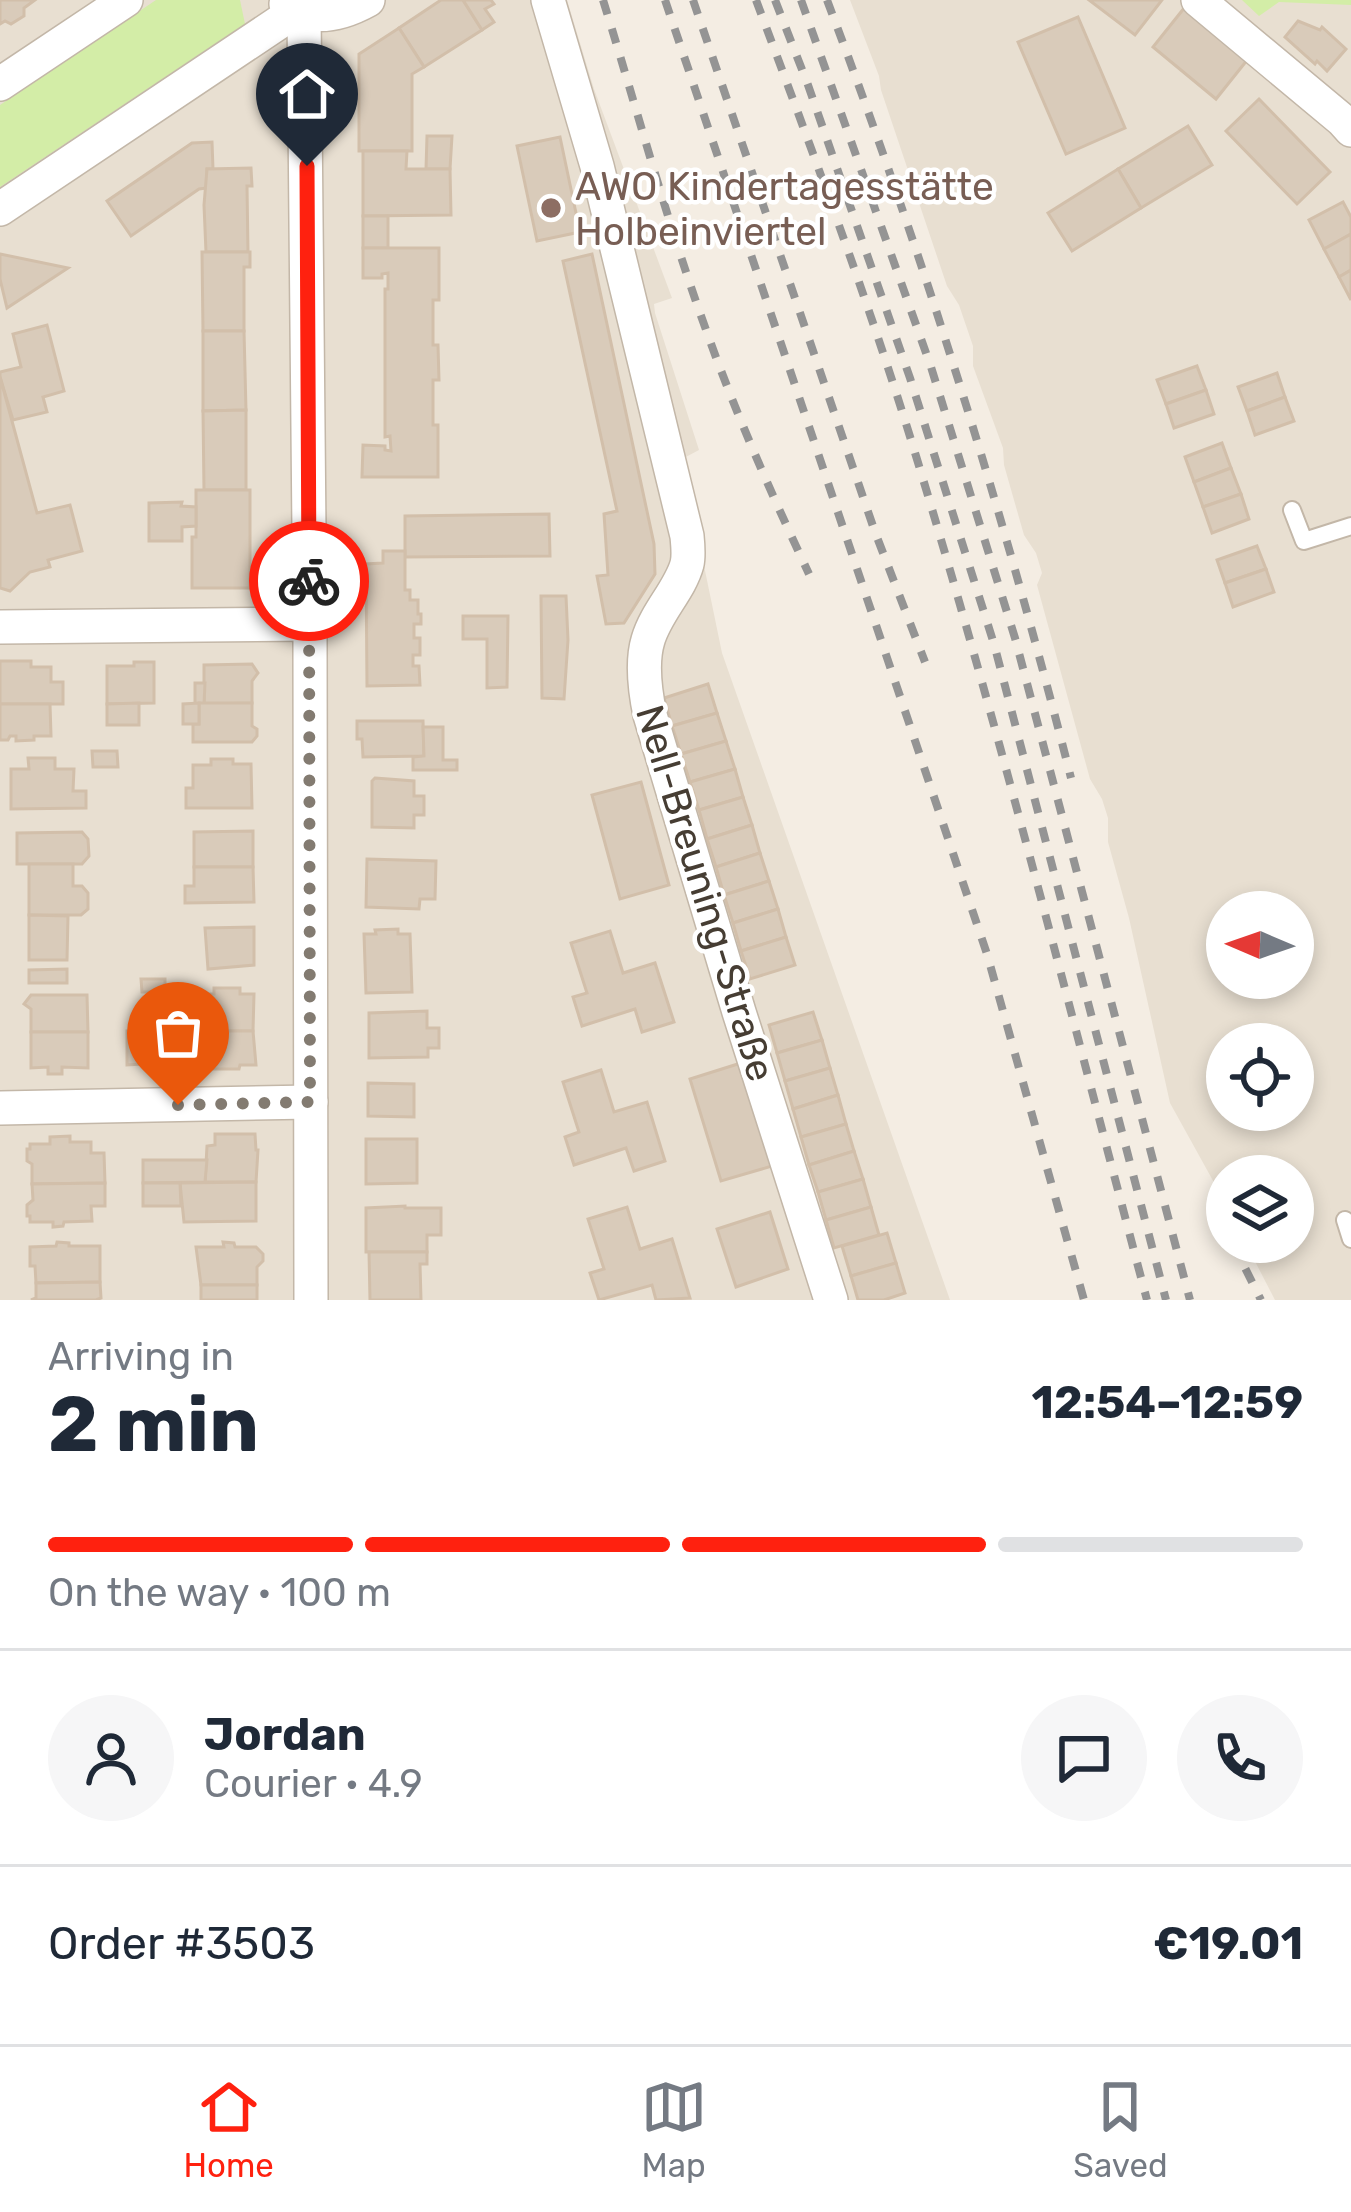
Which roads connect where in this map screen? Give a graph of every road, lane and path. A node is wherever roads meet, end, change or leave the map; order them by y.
1 (127, 0) edge
2 (368, 0) edge
3 (548, 0) edge
4 (1198, 0) edge
5 (293, 8) edge
6 (232, 53) junction
7 (306, 82) junction
8 (0, 84) edge
9 (1351, 130) edge
10 (0, 209) edge
11 (1292, 510) dead end
12 (1351, 526) edge
13 (309, 624) junction
14 (0, 627) edge
15 (310, 1102) junction
16 (0, 1108) edge
17 (311, 1300) edge
18 (831, 1300) edge

1 - 8 street
2 - 5 street
3 - 18 street, Nell-Breuning-Straße
4 - 9 street
5 - 6 street
5 - 7 street
6 - 7 street
6 - 10 street
7 - 13 street
11 - 12 lane
13 - 14 street
13 - 15 street
15 - 16 street
15 - 17 street

